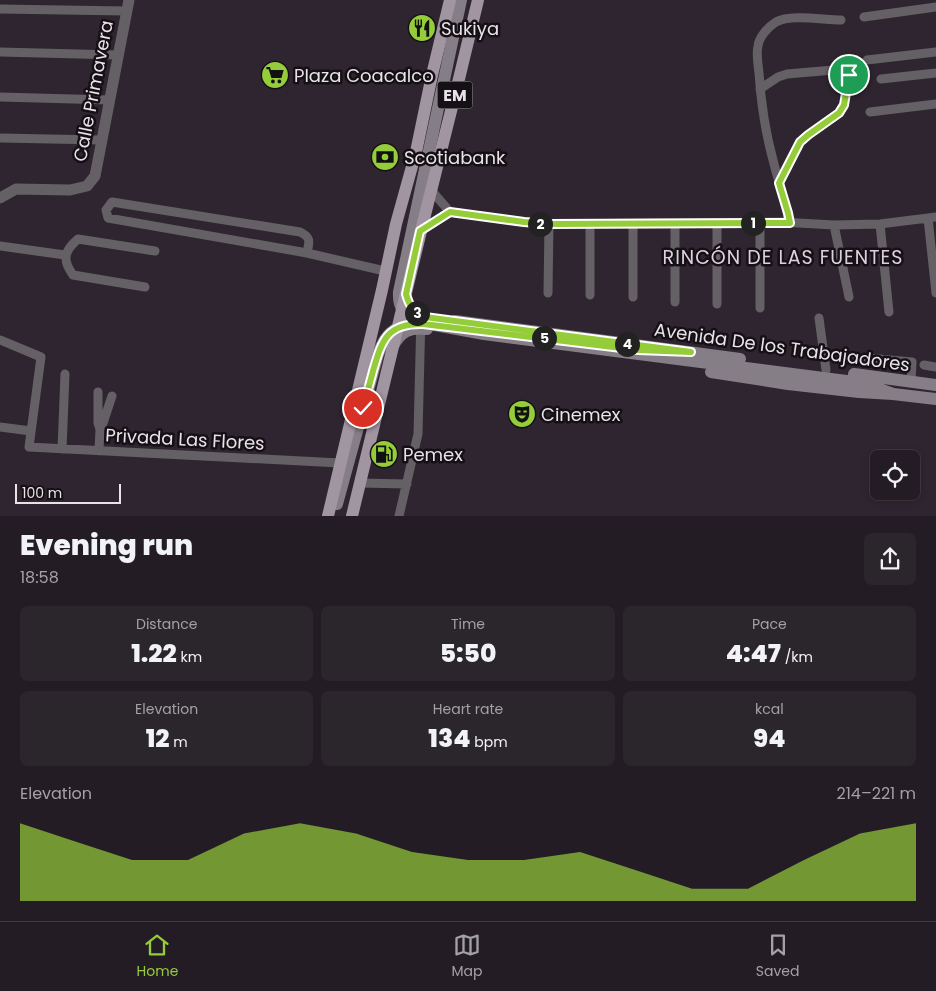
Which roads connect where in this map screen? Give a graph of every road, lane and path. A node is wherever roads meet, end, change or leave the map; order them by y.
1 (450, 0) edge
2 (461, 0) edge
3 (478, 0) edge
4 (128, 5) edge
5 (936, 8) edge
6 (0, 9) edge
7 (864, 16) dead end
8 (841, 20) dead end
9 (0, 52) edge
10 (936, 52) edge
11 (118, 55) junction
12 (867, 60) dead end
13 (936, 73) edge
14 (881, 79) dead end
15 (760, 89) junction
16 (0, 97) edge
17 (110, 100) junction
18 (936, 104) edge
19 (870, 112) dead end
20 (0, 138) edge
21 (101, 140) junction
22 (779, 183) junction
23 (0, 189) edge
24 (16, 189) junction
25 (431, 190) junction
26 (0, 198) edge
27 (450, 212) junction
28 (932, 218) edge
29 (675, 223) junction
30 (717, 223) junction
31 (760, 223) junction
32 (790, 223) junction
33 (549, 224) junction
34 (590, 224) junction
35 (633, 224) junction
36 (880, 224) junction
37 (834, 225) junction
38 (420, 231) junction
39 (0, 246) edge
40 (154, 251) dead end
41 (306, 253) junction
42 (66, 255) junction
43 (386, 271) junction
44 (408, 286) junction
45 (146, 287) dead end
46 (548, 293) dead end
47 (936, 293) edge
48 (590, 295) dead end
49 (633, 297) dead end
50 (849, 297) dead end
51 (675, 302) dead end
52 (717, 304) dead end
53 (760, 308) dead end
54 (889, 312) dead end
55 (819, 318) dead end
56 (421, 322) junction
57 (0, 340) edge
58 (393, 346) junction
59 (691, 352) junction
60 (857, 357) dead end
61 (924, 365) dead end
62 (936, 367) edge
63 (826, 370) junction
64 (65, 374) dead end
65 (911, 382) junction
66 (936, 385) edge
67 (98, 392) dead end
68 (893, 394) junction
69 (112, 396) dead end
70 (936, 399) edge
71 (0, 427) edge
72 (100, 429) junction
73 (31, 431) junction
74 (62, 449) junction
75 (99, 450) junction
76 (340, 463) junction
77 (360, 483) junction
78 (407, 484) junction
79 (328, 516) edge
80 (334, 516) edge
81 (352, 516) edge
82 (399, 516) edge

1 - 43 main road, EM
2 - 68 main road
3 - 25 main road, EM
4 - 6 street
4 - 11 street, Calle Primavera
5 - 7 street
8 - 15 street
9 - 11 street
10 - 12 street
11 - 17 street, Calle Primavera
13 - 14 street
15 - 22 street
15 - 22 street
16 - 17 street
17 - 21 street, Calle Primavera
18 - 19 street
20 - 21 street
21 - 24 street, Calle Primavera
22 - 32 street
23 - 24 street
24 - 26 street
25 - 27 street
25 - 38 main road, EM
27 - 33 street
27 - 38 street
28 - 36 street
28 - 47 street
29 - 30 street
29 - 35 street
29 - 51 street
30 - 31 street
30 - 52 street
31 - 32 street
31 - 53 street
32 - 37 street
33 - 34 street
33 - 46 street
34 - 35 street
34 - 48 street
35 - 49 street
36 - 37 street
36 - 54 street
37 - 50 street
38 - 44 main road, EM
39 - 42 street
40 - 42 street
41 - 41 street
41 - 43 street
42 - 45 street
43 - 76 main road, EM
44 - 56 main road
44 - 58 main road, EM
55 - 63 street
56 - 58 main road
56 - 59 main road, Avenida De los Trabajadores
56 - 68 main road, Avenida De los Trabajadores
56 - 78 street
57 - 73 street
58 - 77 main road, EM
59 - 63 main road, Avenida De los Trabajadores
59 - 80 main road
60 - 65 street
61 - 62 street
63 - 65 main road, Avenida De los Trabajadores
64 - 74 street
65 - 66 main road, Avenida De los Trabajadores
67 - 72 street
68 - 70 main road, Avenida De los Trabajadores
69 - 72 street
71 - 73 street
72 - 75 street
73 - 74 street, Privada Las Flores
74 - 75 street, Privada Las Flores
75 - 76 street, Privada Las Flores
76 - 79 main road, EM
77 - 78 street
77 - 81 main road, EM
78 - 82 street

